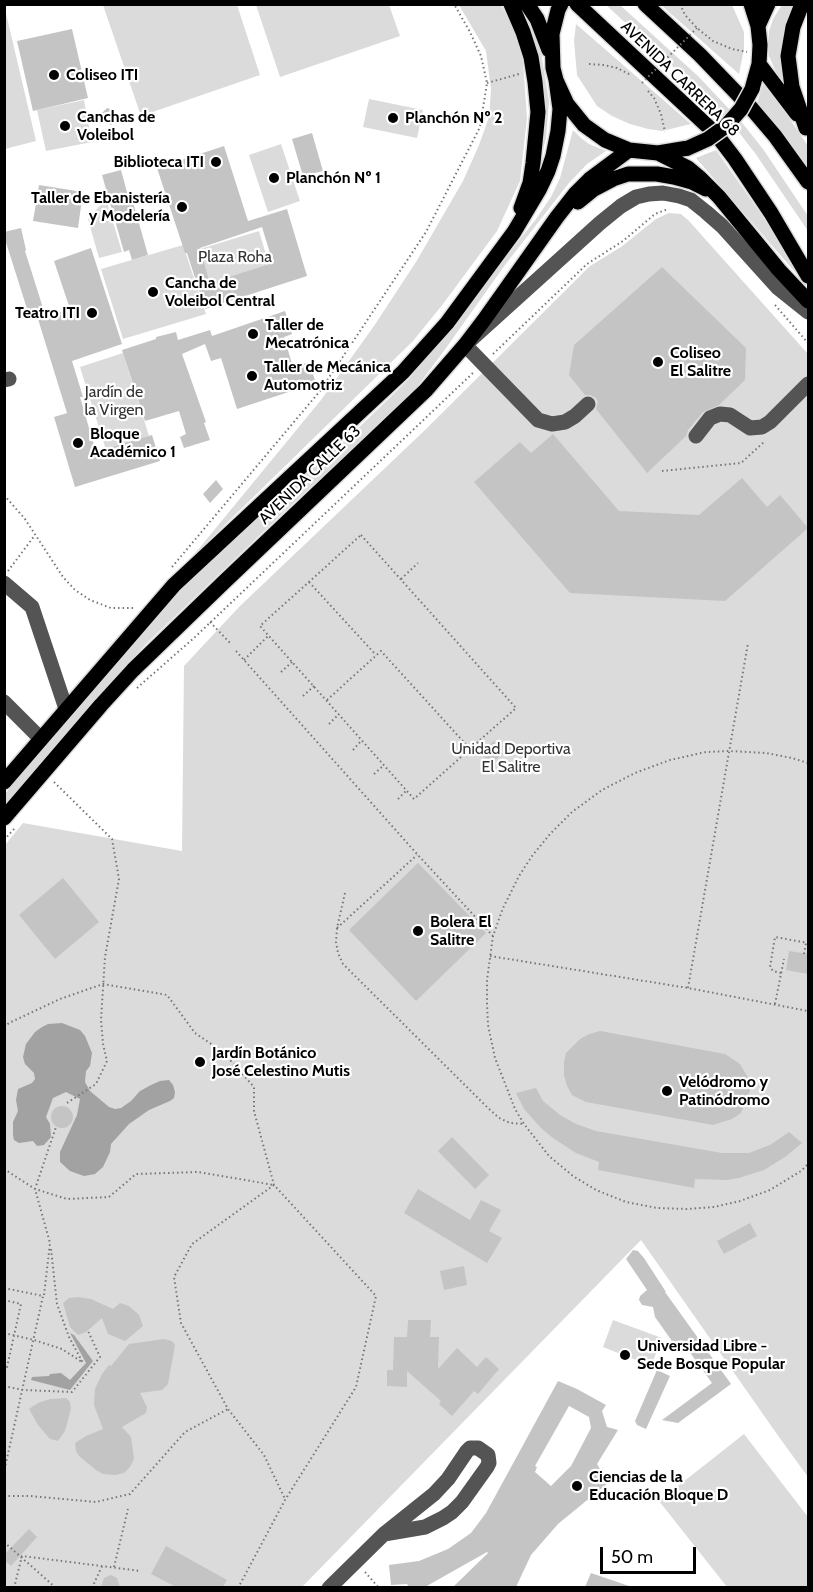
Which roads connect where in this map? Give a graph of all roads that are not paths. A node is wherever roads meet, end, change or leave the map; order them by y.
1 (511, 4) edge
2 (527, 4) edge
3 (577, 4) edge
4 (645, 4) edge
5 (751, 4) edge
6 (768, 4) edge
7 (802, 4) edge
8 (560, 7) edge
9 (758, 26) junction
10 (552, 58) junction
11 (756, 58) junction
12 (556, 80) junction
13 (808, 129) edge
14 (629, 150) junction
15 (658, 153) junction
16 (808, 182) edge
17 (718, 197) junction
18 (557, 217) junction
19 (514, 232) junction
20 (808, 276) edge
21 (808, 301) edge
22 (808, 312) edge
23 (465, 345) junction
24 (808, 384) edge
25 (588, 404) dead end
26 (696, 436) dead end
27 (4, 584) edge
28 (4, 702) edge
29 (66, 709) junction
30 (41, 739) junction
31 (4, 782) edge
32 (4, 818) edge
33 (384, 1534) junction
34 (329, 1587) edge

1 - 19 main road
2 - 10 main road
3 - 20 main road, AVENIDA CARRERA 68
4 - 16 main road, AVENIDA CARRERA 68
5 - 9 main road
6 - 9 main road
7 - 13 main road
8 - 10 main road
9 - 11 main road
10 - 12 main road
11 - 13 main road
11 - 15 main road, bridge
12 - 14 main road
12 - 19 main road, AVENIDA CALLE 63
14 - 15 main road
14 - 18 main road, AVENIDA CALLE 63
15 - 17 main road
17 - 18 main road
17 - 21 main road
18 - 23 main road, AVENIDA CALLE 63
19 - 29 main road, AVENIDA CALLE 63
22 - 23 street
23 - 25 street
23 - 32 main road, AVENIDA CALLE 63
24 - 26 street
27 - 29 street
28 - 30 street
29 - 30 main road, AVENIDA CALLE 63
30 - 31 main road, AVENIDA CALLE 63
33 - 33 street
33 - 34 street

